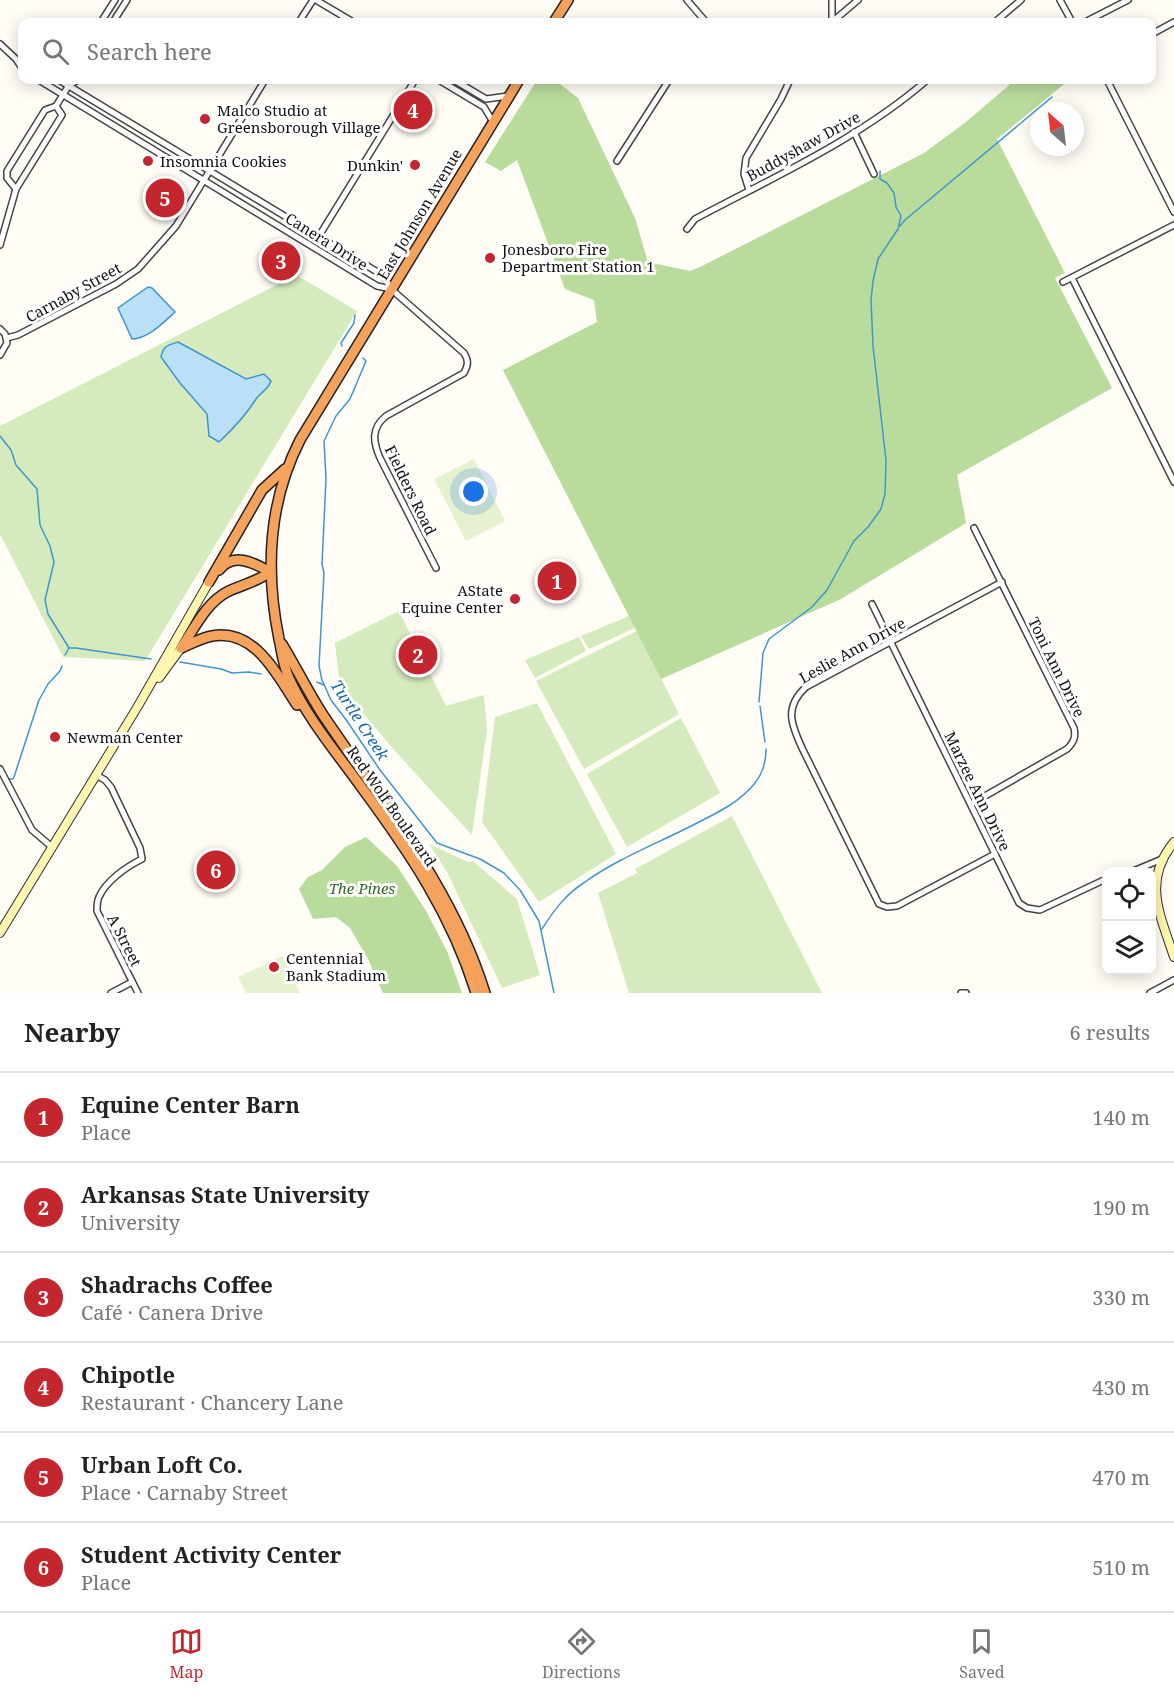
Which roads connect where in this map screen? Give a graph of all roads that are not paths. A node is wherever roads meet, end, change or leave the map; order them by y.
1 (115, 0) edge
2 (127, 0) edge
3 (314, 0) edge
4 (567, 0) edge
5 (687, 0) edge
6 (832, 0) edge
7 (858, 0) edge
8 (1021, 0) edge
9 (1060, 0) edge
10 (1128, 0) edge
11 (104, 18) edge
12 (116, 18) edge
13 (302, 18) edge
14 (345, 18) edge
15 (556, 18) edge
16 (702, 18) edge
17 (832, 18) edge
18 (837, 18) edge
19 (1000, 18) edge
20 (1070, 18) edge
21 (1093, 18) edge
22 (1174, 22) edge
23 (1156, 32) edge
24 (0, 44) edge
25 (18, 58) edge
26 (45, 84) edge
27 (67, 84) edge
28 (71, 84) edge
29 (263, 84) edge
30 (413, 84) edge
31 (446, 84) edge
32 (461, 84) edge
33 (516, 84) edge
34 (666, 84) edge
35 (788, 84) edge
36 (922, 84) edge
37 (1109, 84) edge
38 (63, 95) junction
39 (509, 95) junction
40 (56, 106) junction
41 (493, 122) junction
42 (854, 132) junction
43 (617, 161) dead end
44 (210, 170) junction
45 (874, 174) dead end
46 (205, 180) junction
47 (16, 189) junction
48 (749, 190) junction
49 (1174, 212) edge
50 (3, 224) edge
51 (1174, 225) edge
52 (687, 229) dead end
53 (318, 236) junction
54 (0, 245) edge
55 (1072, 278) junction
56 (1063, 282) dead end
57 (391, 289) junction
58 (0, 329) edge
59 (7, 338) junction
60 (0, 355) edge
61 (345, 364) joint
62 (287, 467) junction
63 (1174, 482) edge
64 (974, 528) dead end
65 (436, 568) dead end
66 (270, 572) junction
67 (209, 582) junction
68 (1002, 582) junction
69 (872, 604) dead end
70 (279, 640) junction
71 (890, 641) junction
72 (181, 648) junction
73 (138, 706) junction
74 (316, 725) junction
75 (0, 769) edge
76 (96, 775) junction
77 (971, 804) junction
78 (1174, 842) edge
79 (52, 847) junction
80 (995, 854) junction
81 (1162, 859) junction
82 (1143, 867) edge
83 (1156, 875) edge
84 (1102, 881) edge
85 (1156, 897) edge
86 (0, 933) edge
87 (1172, 941) edge
88 (1174, 957) edge
89 (1174, 980) edge
90 (132, 982) junction
91 (111, 993) edge
92 (138, 993) edge
93 (476, 993) edge
94 (485, 993) edge
95 (961, 993) edge
96 (966, 993) edge
97 (1150, 993) edge

1 - 11 street
2 - 12 street
3 - 13 street
3 - 14 street
4 - 15 highway
5 - 16 street
6 - 17 street
7 - 18 street
8 - 19 street
9 - 20 street
10 - 21 street
22 - 23 street
24 - 25 street
26 - 38 street, Canera Drive
27 - 38 street
28 - 44 street, Canera Drive
29 - 44 street, Carnaby Street
30 - 53 street
31 - 41 street
32 - 39 street
33 - 39 highway, East Johnson Avenue
34 - 43 street
35 - 48 street
36 - 42 street, Buddyshaw Drive
37 - 49 street
38 - 40 street
38 - 46 street, Canera Drive
39 - 41 highway, East Johnson Avenue
40 - 47 street
40 - 47 street
41 - 57 highway, East Johnson Avenue
42 - 45 street
42 - 48 street, Buddyshaw Drive
44 - 46 street, Carnaby Street
44 - 53 street, Canera Drive
46 - 57 street, Canera Drive
46 - 59 street, Carnaby Street
47 - 50 street
48 - 52 street, Buddyshaw Drive
50 - 54 street
51 - 55 street
53 - 57 street, Canera Drive
55 - 56 street
55 - 63 street
57 - 61 highway, East Johnson Avenue
57 - 65 street, Fielders Road
58 - 59 street
59 - 60 street
61 - 62 highway, Red Wolf Boulevard
62 - 66 highway, Red Wolf Boulevard
62 - 67 highway
64 - 68 street, Toni Ann Drive
66 - 67 highway
66 - 70 highway, Red Wolf Boulevard
66 - 72 highway
67 - 73 main road
68 - 71 street, Leslie Ann Drive
68 - 77 street, Toni Ann Drive
69 - 71 street, Marzee Ann Drive
70 - 74 highway, Red Wolf Boulevard
70 - 94 highway, Red Wolf Boulevard
71 - 77 street, Marzee Ann Drive
71 - 80 street, Leslie Ann Drive
72 - 73 main road
72 - 74 highway
73 - 76 main road
74 - 93 highway, Red Wolf Boulevard
75 - 79 street
76 - 79 main road
76 - 90 street, A Street
77 - 80 street, Marzee Ann Drive
78 - 81 main road
79 - 86 main road
80 - 84 street, Marzee Ann Drive
81 - 82 street
81 - 83 main road
85 - 87 main road
87 - 88 main road
89 - 97 street
90 - 91 street, A Street
90 - 92 street
95 - 96 street

